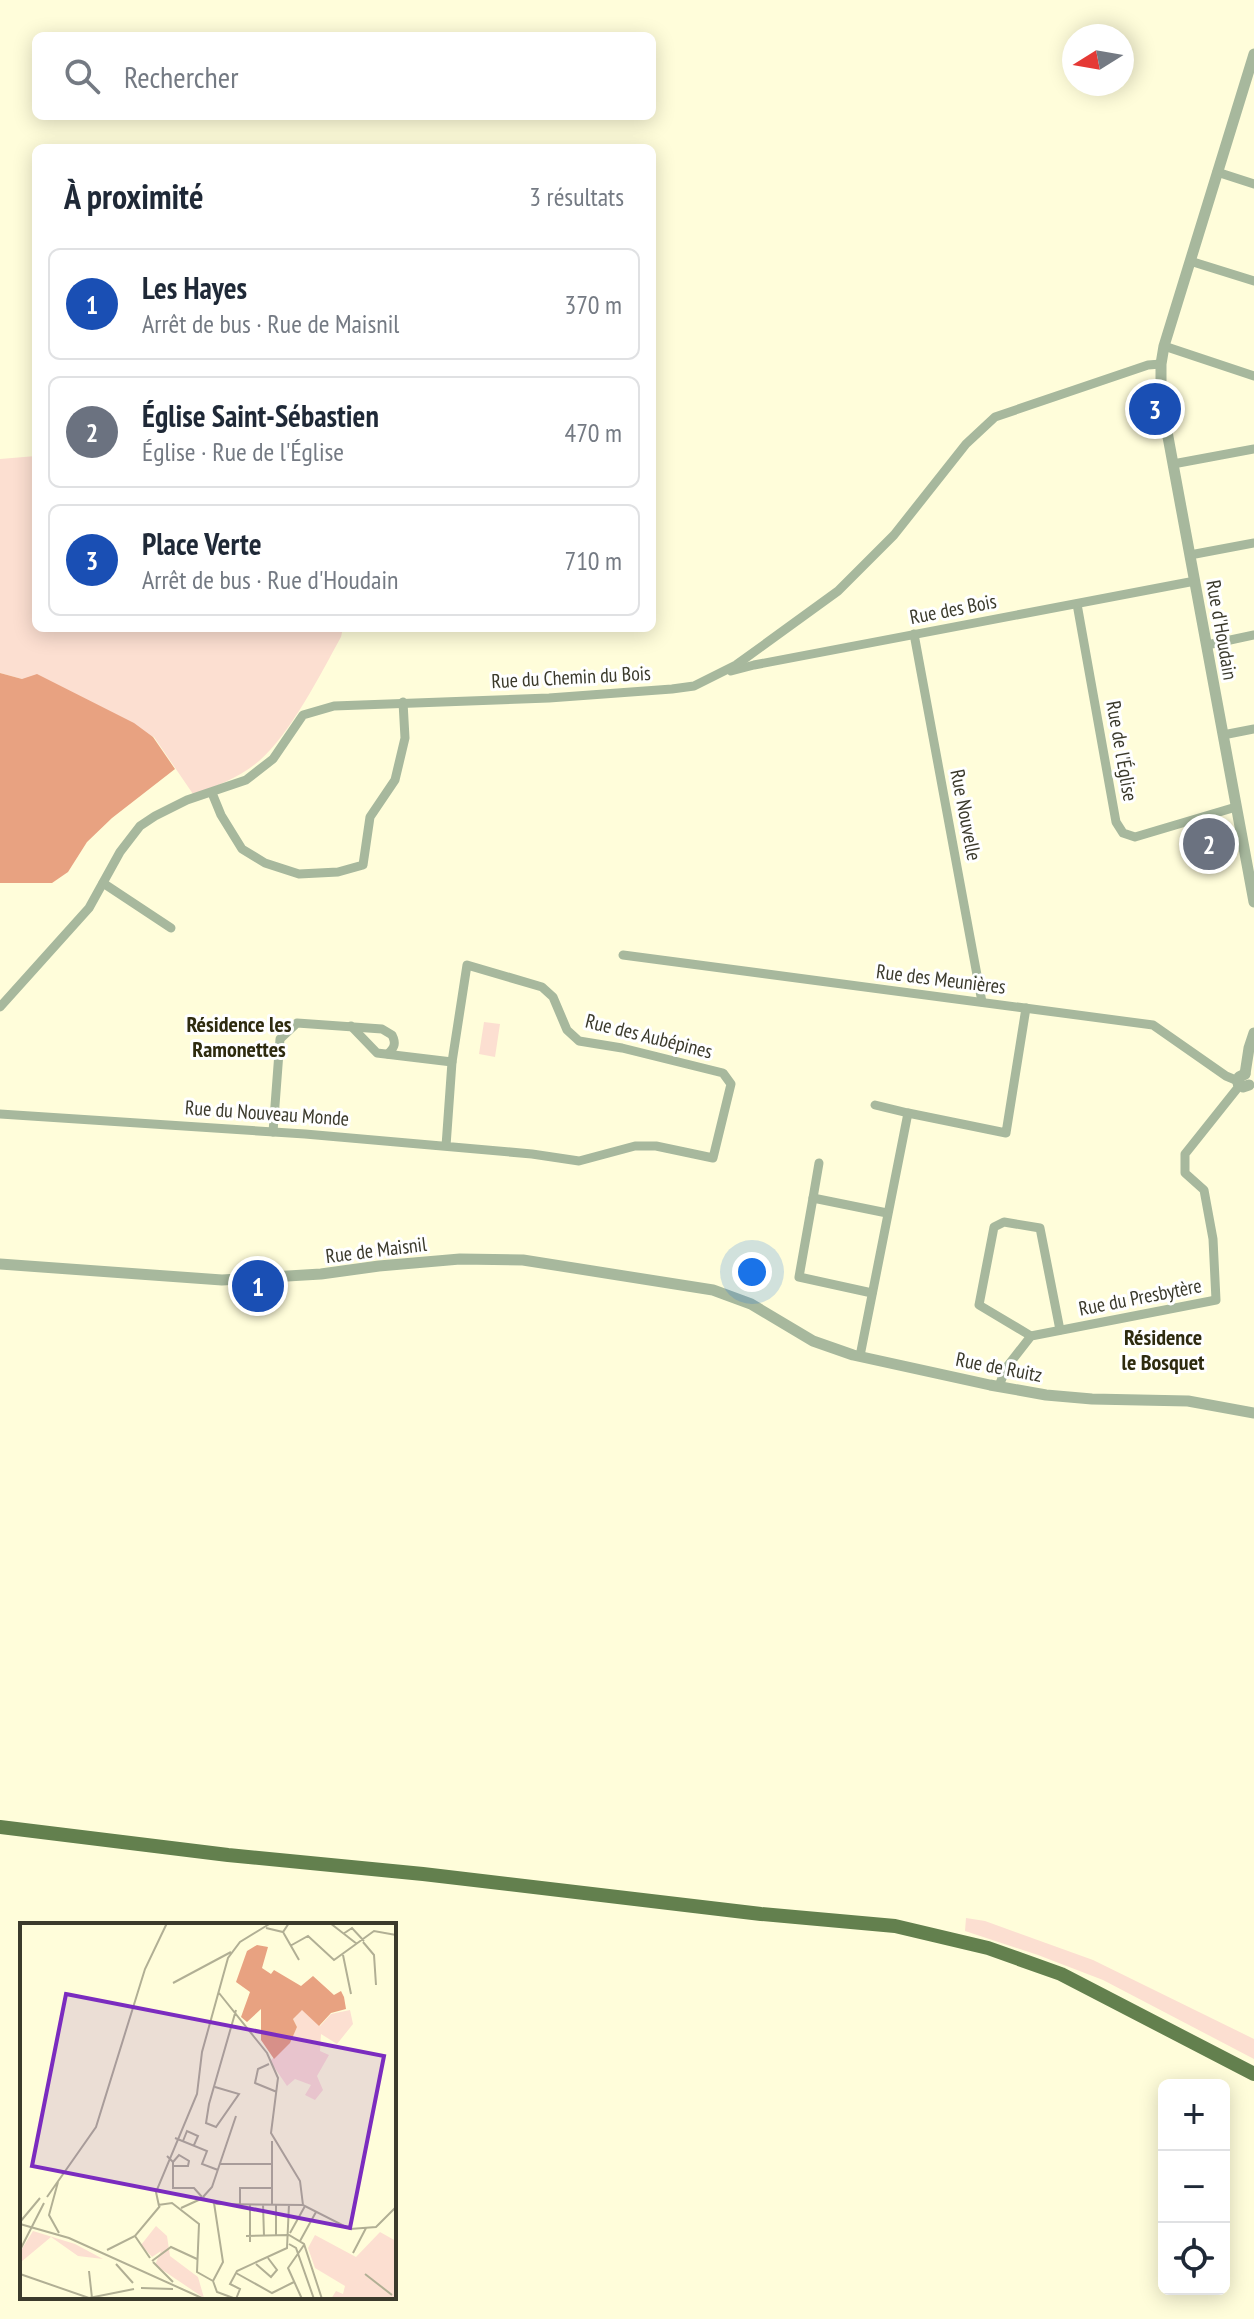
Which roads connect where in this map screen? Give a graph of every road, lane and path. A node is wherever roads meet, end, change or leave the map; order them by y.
1 (1254, 54) edge
2 (1250, 85) edge
3 (1217, 172) junction
4 (1254, 184) edge
5 (1190, 261) junction
6 (1254, 281) edge
7 (1164, 346) junction
8 (1161, 364) junction
9 (1254, 376) edge
10 (1254, 449) edge
11 (1173, 464) junction
12 (1254, 543) edge
13 (1190, 555) junction
14 (1195, 581) junction
15 (1077, 604) junction
16 (914, 634) junction
17 (1254, 635) edge
18 (1207, 645) junction
19 (718, 675) junction
20 (403, 702) junction
21 (1254, 729) edge
22 (1223, 735) junction
23 (212, 793) junction
24 (1236, 807) junction
25 (103, 883) junction
26 (1254, 902) edge
27 (171, 928) dead end
28 (623, 955) dead end
29 (982, 1002) junction
30 (0, 1007) edge
31 (1026, 1008) junction
32 (351, 1026) junction
33 (1254, 1033) edge
34 (388, 1054) junction
35 (452, 1062) junction
36 (1245, 1083) edge
37 (875, 1105) dead end
38 (908, 1113) junction
39 (0, 1114) edge
40 (273, 1132) junction
41 (446, 1146) junction
42 (532, 1154) joint
43 (819, 1163) dead end
44 (813, 1198) junction
45 (887, 1213) junction
46 (0, 1264) edge
47 (872, 1293) junction
48 (751, 1304) joint
49 (1060, 1330) junction
50 (1031, 1336) junction
51 (860, 1356) junction
52 (999, 1386) junction
53 (1254, 1413) edge
54 (0, 1827) edge
55 (1254, 2074) edge

1 - 2 street
2 - 3 street
3 - 4 street
3 - 5 street
5 - 6 street
5 - 7 street, Rue d'Houdain
7 - 8 street, Rue d'Houdain
7 - 9 street
8 - 11 street, Rue d'Houdain
8 - 19 street, Rue du Chemin du Bois
10 - 11 street
11 - 13 street, Rue d'Houdain
12 - 13 street
13 - 14 street, Rue d'Houdain
14 - 15 street, Rue des Bois
14 - 18 street, Rue d'Houdain
15 - 16 street, Rue des Bois
15 - 24 street, Rue de l'Église
16 - 19 street, Rue des Bois
16 - 29 street, Rue Nouvelle
17 - 18 street
18 - 22 street, Rue d'Houdain
19 - 20 street, Rue du Chemin du Bois
20 - 23 street, Rue du Chemin du Bois
20 - 23 street
21 - 22 street
22 - 24 street, Rue d'Houdain
23 - 25 street, Rue du Chemin du Bois
24 - 26 street, Rue d'Houdain
25 - 27 street
25 - 30 street, Rue du Chemin du Bois
28 - 29 street, Rue des Meunières
29 - 31 street, Rue des Meunières
31 - 36 street, Rue des Meunières
31 - 38 street
32 - 34 street
32 - 34 street
32 - 40 street
33 - 36 street
34 - 35 street
35 - 41 street
35 - 42 street, Rue des Aubépines
36 - 49 street, Rue du Presbytère
37 - 38 street
38 - 45 street
39 - 40 street, Rue du Nouveau Monde
40 - 41 street, Rue du Nouveau Monde
41 - 42 street, Rue du Nouveau Monde
43 - 44 street
44 - 45 street
44 - 47 street
45 - 47 street
46 - 48 street, Rue de Maisnil
47 - 51 street
48 - 51 street, Rue de Ruitz
49 - 50 street, Rue du Presbytère
49 - 50 street
50 - 52 street
51 - 52 street, Rue de Ruitz
52 - 53 street, Rue de Ruitz
54 - 55 main road

